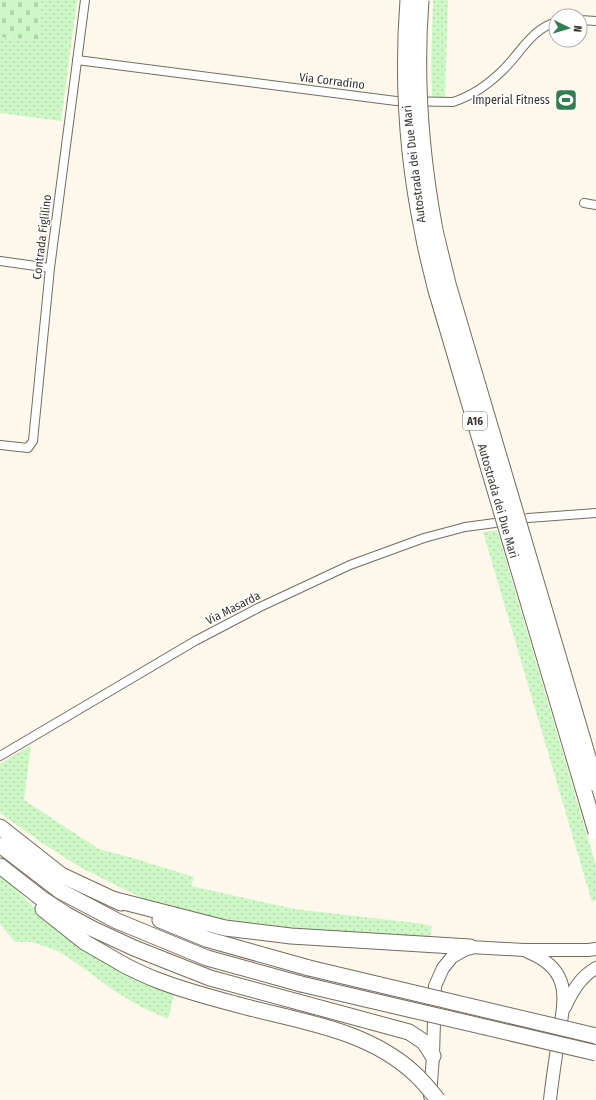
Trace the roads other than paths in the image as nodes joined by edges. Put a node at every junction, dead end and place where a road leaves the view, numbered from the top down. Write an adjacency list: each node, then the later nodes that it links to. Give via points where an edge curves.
1 (85, 0): 5 (street, Contrada Figlilino)
2 (408, 0): 17 (highway, Autostrada dei Due Mari / A16, bridge, via 408,125 423,234 435,287)
3 (421, 0): 15 (highway, Autostrada dei Due Mari / A16, bridge, via 421,124 436,231 450,291)
4 (548, 25): 5 (street, Via Corradino, via 534,35 485,86 453,102 396,101)
5 (77, 60): 9 (street, Contrada Figlilino)
6 (584, 203): 7 (street)
7 (596, 206)
8 (0, 261): 9 (street)
9 (50, 268): 10 (street, Contrada Figlilino, via 32,441 28,448)
10 (0, 444)
11 (596, 513): 12 (street)
12 (528, 518)
13 (495, 523): 14 (street, Via Masarda, via 465,527 424,538 350,565 260,607 195,641)
14 (0, 756)
15 (596, 784)
16 (0, 827): 20 (highway, via 61,875)
17 (596, 832)
18 (0, 845): 27 (highway, bridge, via 60,891 117,921 207,958 301,984)
19 (0, 866): 28 (highway, via 67,915 134,948 210,978 409,1032 424,1042); 30 (highway, bridge, via 61,924 107,956 156,980 187,991 356,1036 402,1063)
20 (112, 899): 21 (highway, via 232,929 291,936); 26 (highway, bridge, via 206,939 309,968)
21 (470, 947): 22 (street); 28 (street, via 452,957 443,968 435,986)
22 (524, 950): 23 (street); 25 (street, via 549,963 556,971 563,989)
23 (592, 950)
24 (596, 968): 25 (street, via 580,981)
25 (562, 1014): 31 (street)
26 (596, 1036)
27 (596, 1053)
28 (433, 1056): 29 (street)
29 (430, 1100)
30 (438, 1100)
31 (550, 1100)

